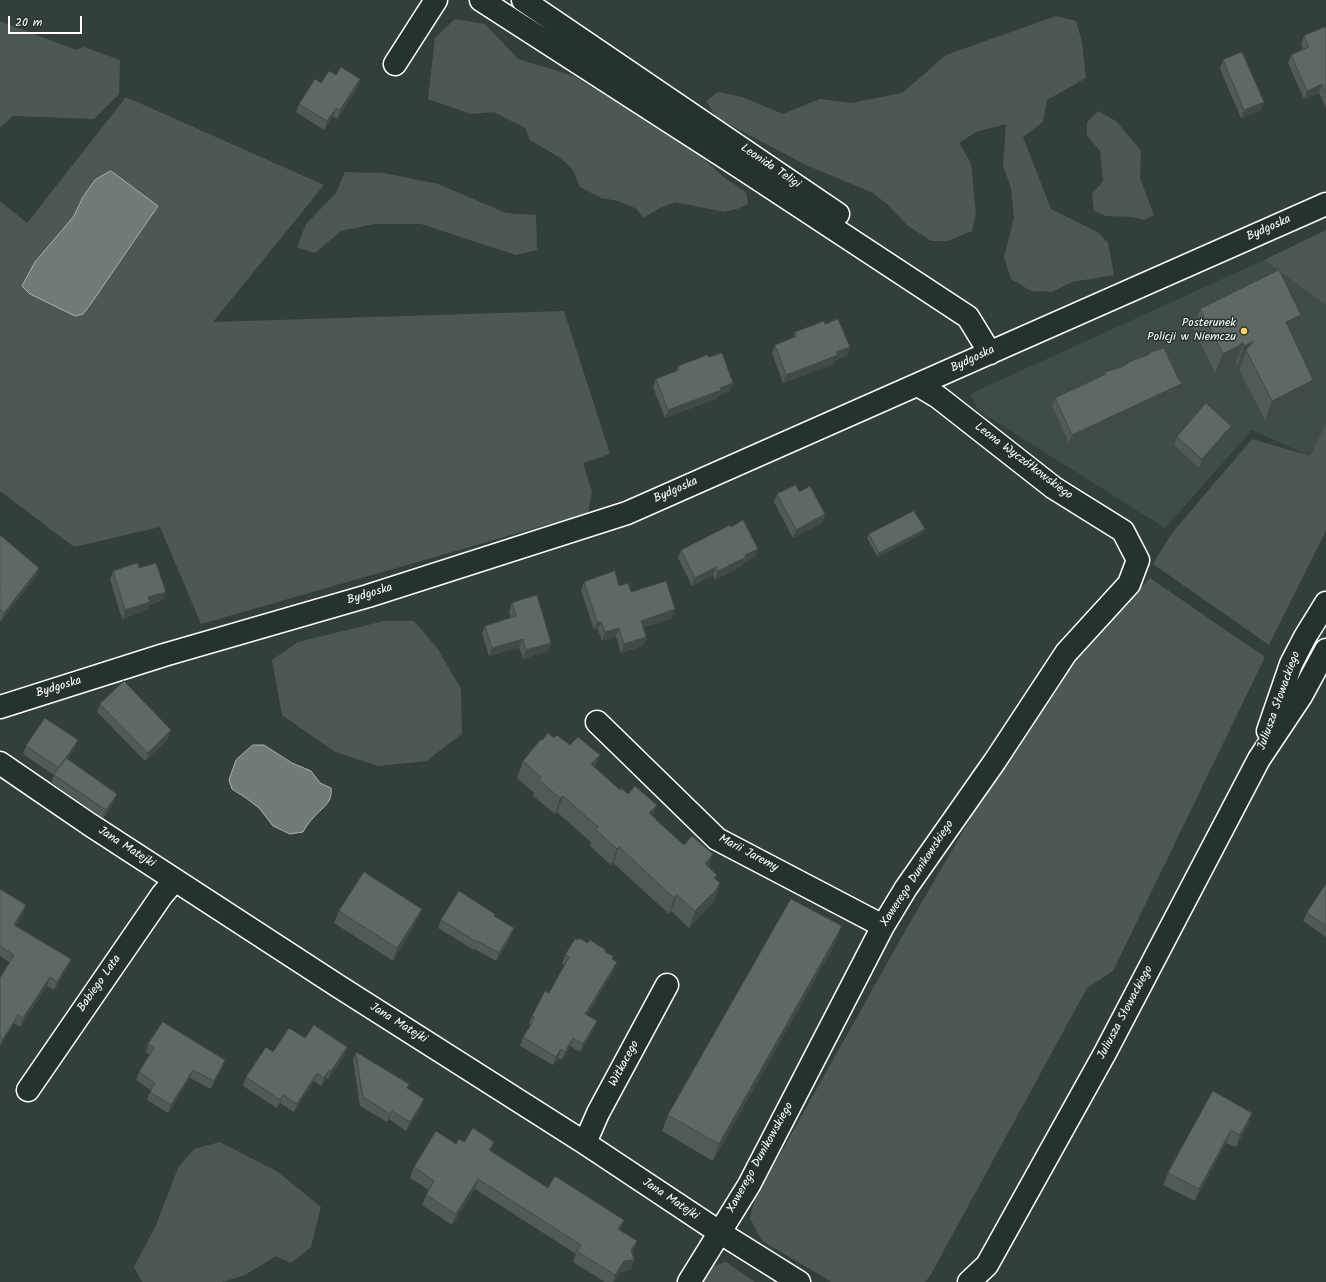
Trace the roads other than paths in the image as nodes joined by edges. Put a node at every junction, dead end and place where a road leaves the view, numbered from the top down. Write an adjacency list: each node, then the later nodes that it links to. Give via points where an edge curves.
1 (436, 0): 5 (street)
2 (481, 0): 4 (street)
3 (531, 2): 4 (street); 7 (street, Leonida Teligi, via 945,286 972,307)
4 (519, 25): 7 (street, via 968,317)
5 (394, 64)
6 (1326, 204): 7 (street, Bydgoska)
7 (999, 349): 8 (street, Bydgoska)
8 (918, 385): 9 (street, Leona Wyczółkowskiego, via 938,397 1054,488 1124,531); 12 (street, Bydgoska, via 627,513 368,596)
9 (1138, 560): 17 (street, Xawerego Dunikowskiego, via 1129,584 1066,653 995,761 906,888)
10 (1326, 603): 14 (street, Juliusza Słowackiego, via 1292,664)
11 (1326, 650): 14 (street, Juliusza Słowackiego, via 1302,696)
12 (0, 706)
13 (597, 722): 17 (street, Marii Jaremy, via 717,839)
14 (1259, 759): 22 (street, Juliusza Słowackiego)
15 (0, 763): 16 (street, Jana Matejki)
16 (175, 880): 19 (street, Babiego Lata, via 162,895); 20 (street, Jana Matejki)
17 (883, 926): 21 (street, Xawerego Dunikowskiego, via 749,1185)
18 (667, 985): 20 (street, Witkacego, via 598,1113)
19 (28, 1090)
20 (585, 1143): 21 (street, Jana Matejki)
21 (719, 1232): 23 (street, Xawerego Dunikowskiego); 24 (street, Jana Matejki)
22 (987, 1273): 25 (street, Juliusza Słowackiego)
23 (689, 1282)
24 (798, 1282)
25 (969, 1282)

